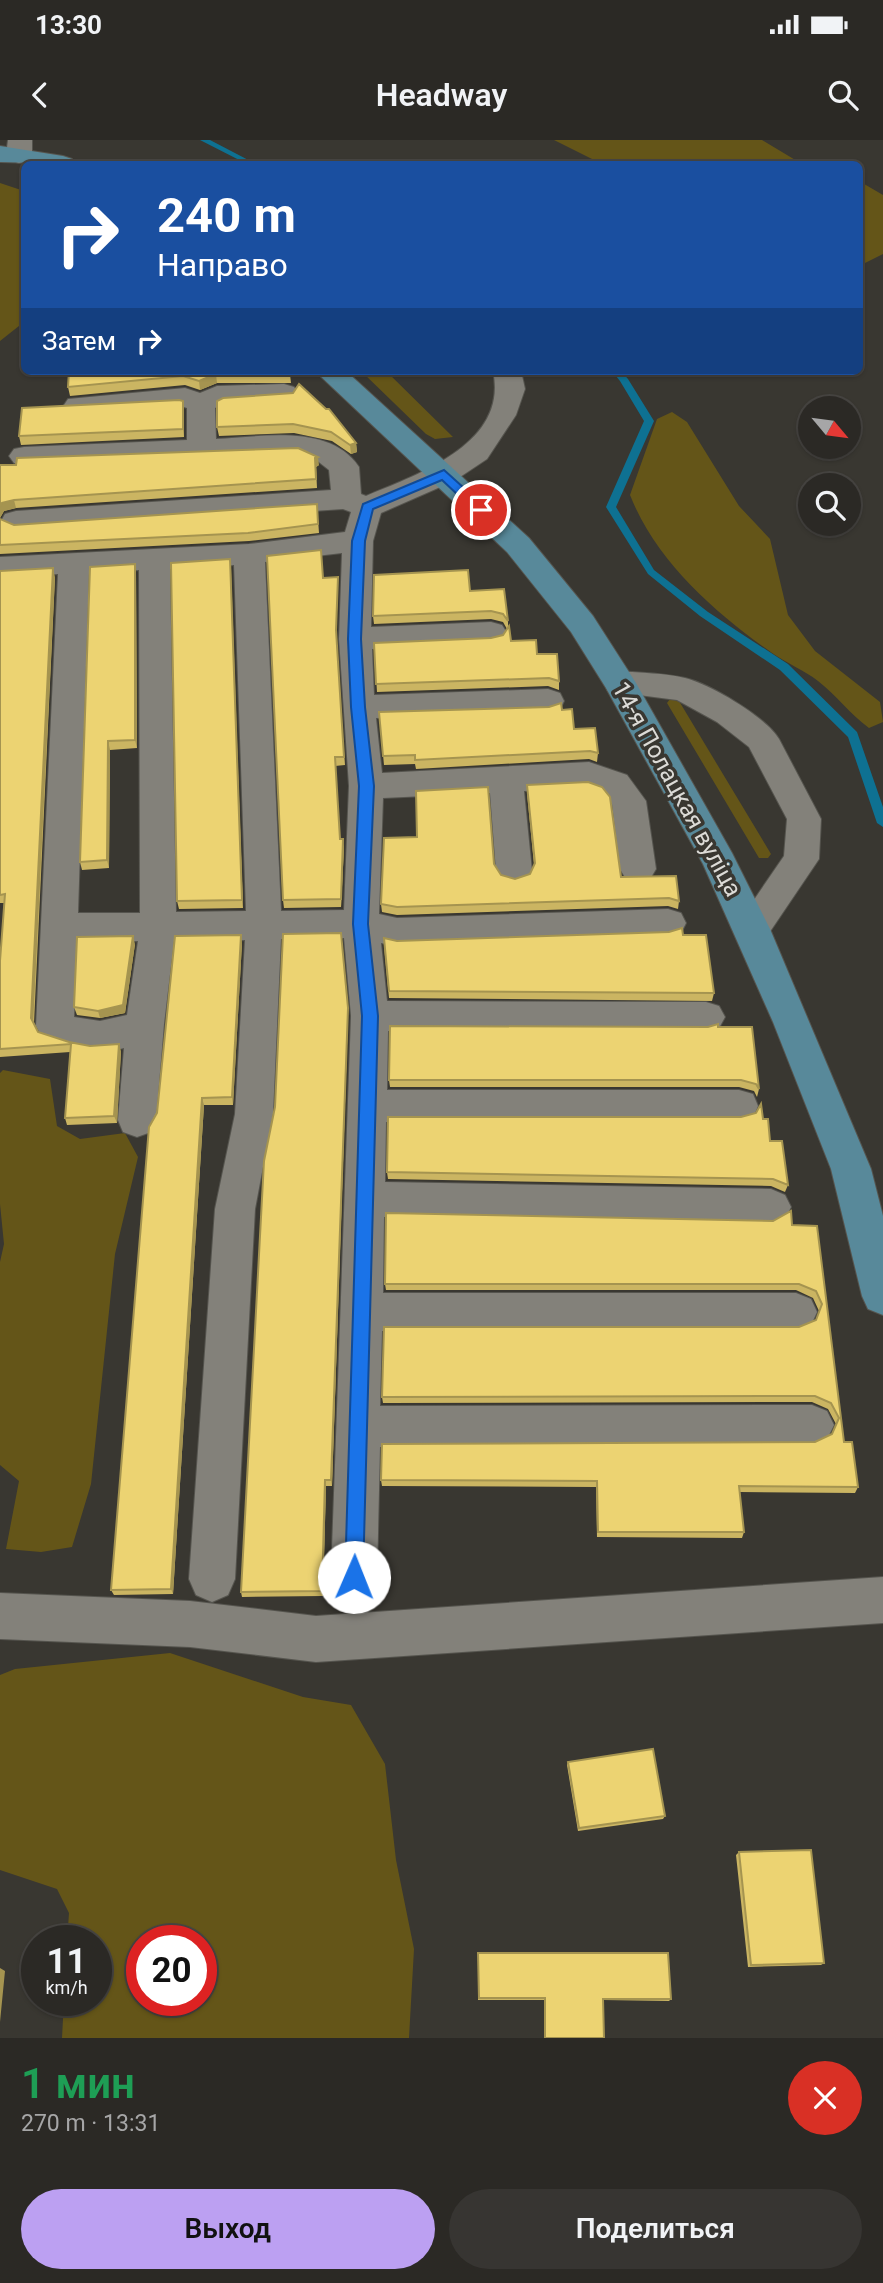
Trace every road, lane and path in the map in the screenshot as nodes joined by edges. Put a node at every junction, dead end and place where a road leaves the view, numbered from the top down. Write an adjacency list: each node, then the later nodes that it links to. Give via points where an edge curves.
1 (13, 149): 2 (main road)
2 (53, 161)
3 (333, 375): 10 (main road, 14-я Полацкая вуліца)
4 (508, 375): 10 (lane, via 511,389 502,415 477,453)
5 (285, 393): 6 (lane, via 217,395)
6 (201, 404): 7 (lane, via 185,397); 8 (lane)
7 (78, 405)
8 (202, 449): 9 (lane); 11 (lane, via 299,445 325,452 344,467)
9 (24, 456)
10 (444, 474): 11 (lane); 19 (main road, 14-я Полацкая вуліца, via 518,545 582,624)
11 (357, 516): 12 (lane); 13 (lane); 18 (lane)
12 (16, 521)
13 (249, 554): 14 (lane); 26 (lane)
14 (154, 558): 15 (lane); 29 (lane)
15 (74, 562): 16 (lane); 30 (lane)
16 (0, 567)
17 (491, 633): 18 (lane)
18 (355, 639): 21 (lane)
19 (620, 683): 31 (main road, 14-я Полацкая вуліца); 31 (lane, via 683,689 729,714 762,740 804,819 801,859)
20 (548, 701): 21 (lane)
21 (358, 707): 23 (lane)
22 (506, 779): 23 (lane); 24 (lane, via 589,775 615,784 629,801); 25 (lane)
23 (366, 786): 28 (lane)
24 (638, 869)
25 (514, 872)
26 (264, 923): 28 (lane); 29 (lane); 46 (lane, via 254,1114 235,1209)
27 (668, 923): 28 (lane, via 397,932)
28 (361, 924): 32 (lane)
29 (159, 927): 30 (lane); 34 (lane)
30 (59, 928): 34 (lane, via 55,1026 79,1036 120,1036)
31 (752, 929): 40 (main road, 14-я Полацкая вуліца, via 851,1169)
32 (370, 1016): 33 (lane); 35 (lane)
33 (706, 1017)
34 (145, 1024): 37 (lane)
35 (366, 1106): 36 (lane); 38 (lane)
36 (739, 1106)
37 (137, 1120)
38 (364, 1199): 39 (lane); 41 (lane)
39 (771, 1207)
40 (883, 1296)
41 (361, 1312): 42 (lane); 44 (lane)
42 (796, 1312)
43 (812, 1425): 44 (lane)
44 (358, 1427): 45 (lane)
45 (354, 1577)
46 (212, 1578)
47 (883, 1600): 48 (lane, via 316,1640 190,1624)
48 (0, 1616)

